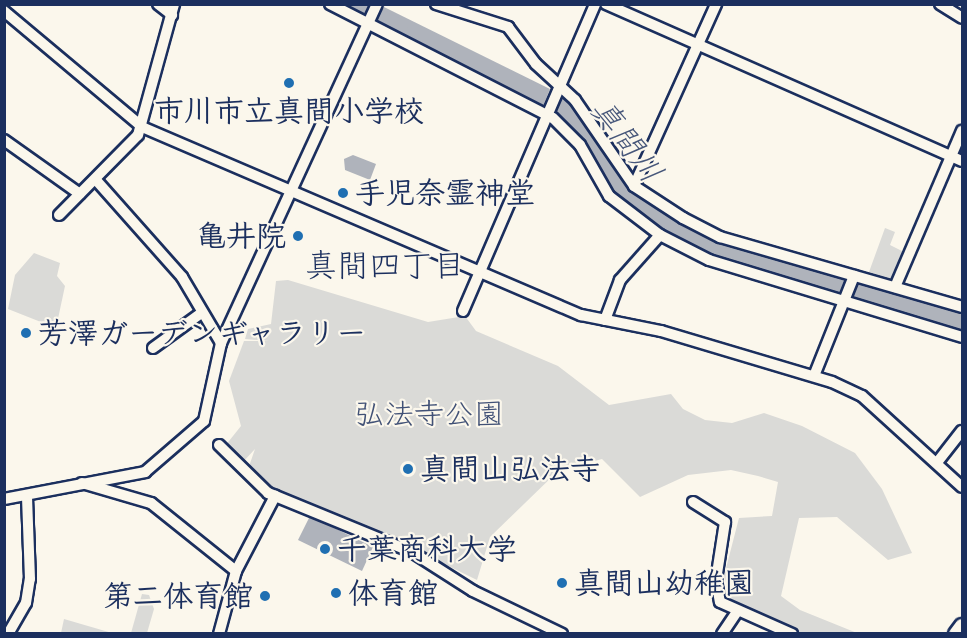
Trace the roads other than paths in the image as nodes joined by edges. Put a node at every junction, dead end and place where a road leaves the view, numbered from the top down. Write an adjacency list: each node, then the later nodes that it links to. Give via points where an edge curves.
1 (159, 4): 9 (street)
2 (330, 4): 12 (street)
3 (377, 4): 12 (street)
4 (436, 4): 14 (street, via 508,27)
5 (595, 4): 14 (street)
6 (606, 4): 13 (street)
7 (716, 4): 13 (street)
8 (940, 4): 11 (street)
9 (173, 10): 16 (street)
10 (4, 11): 16 (street)
11 (963, 18)
12 (369, 23): 15 (street); 23 (street)
13 (698, 45): 19 (street); 22 (street)
14 (560, 84): 15 (street); 22 (street, via 602,135)
15 (547, 114): 26 (street, via 571,133 609,196); 27 (street)
16 (142, 127): 21 (street); 23 (street)
17 (963, 131): 19 (street)
18 (6, 143): 24 (street)
19 (951, 156): 20 (street); 29 (street)
20 (963, 161)
21 (96, 180): 24 (street); 33 (street, via 182,278)
22 (634, 186): 28 (street, via 720,237)
23 (292, 192): 27 (street); 36 (street)
24 (81, 194): 25 (street)
25 (59, 215)
26 (660, 235): 30 (street, via 709,260); 34 (street, via 620,280)
27 (478, 270): 32 (street); 34 (street)
28 (854, 276): 29 (street); 30 (street)
29 (895, 287): 31 (street)
30 (846, 300): 35 (street); 38 (street, via 825,338)
31 (963, 307)
32 (463, 311)
33 (200, 314): 36 (street); 37 (street)
34 (605, 320): 38 (street, via 661,331)
35 (963, 337)
36 (221, 343): 42 (street, via 204,421 145,472)
37 (153, 348)
38 (814, 376): 41 (street, via 862,396)
39 (963, 432): 41 (street)
40 (219, 445): 44 (street)
41 (939, 460): 43 (street)
42 (82, 483): 46 (street); 48 (street, via 151,503)
43 (963, 487)
44 (275, 496): 48 (street); 52 (street, via 412,552 473,591)
45 (4, 499): 46 (street)
46 (27, 499): 50 (street, via 30,579 26,603)
47 (693, 502): 49 (street, via 725,522 716,580 720,602)
48 (236, 571): 51 (street)
49 (736, 613): 53 (street); 54 (street)
50 (8, 629)
51 (219, 633)
52 (562, 633)
53 (722, 633)
54 (792, 633)

